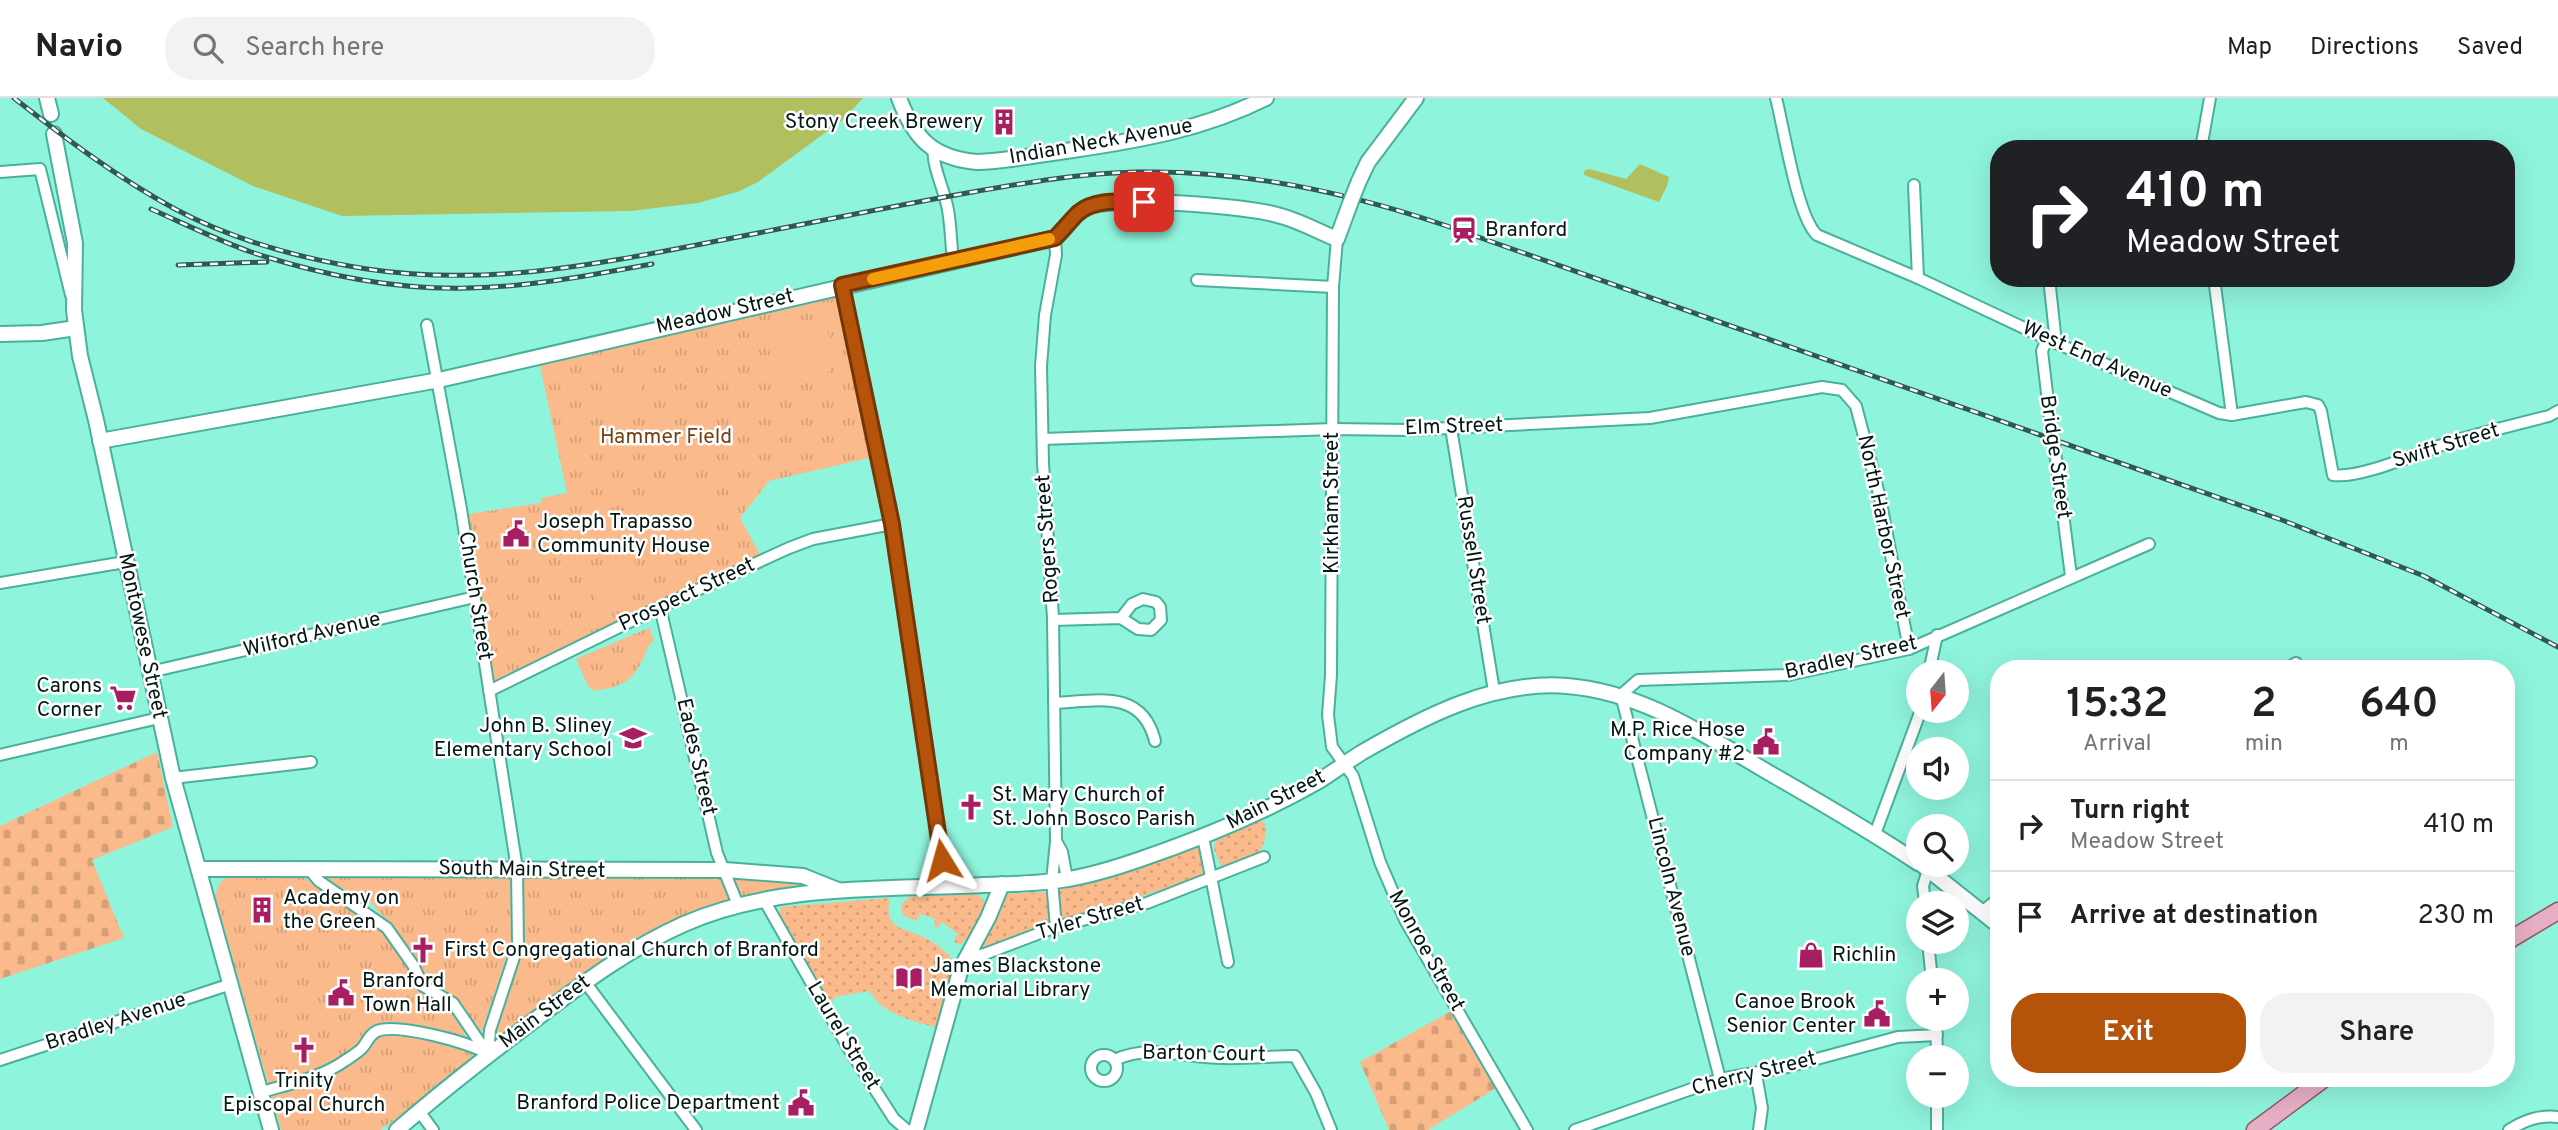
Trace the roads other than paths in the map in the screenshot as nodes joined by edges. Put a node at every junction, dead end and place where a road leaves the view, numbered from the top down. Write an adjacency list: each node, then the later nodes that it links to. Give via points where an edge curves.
1 (47, 98): 7 (street)
2 (900, 98): 10 (street, Indian Neck Avenue, via 912,129)
3 (1266, 98): 10 (street, Indian Neck Avenue, via 1203,125 1135,141 990,162 965,161)
4 (1416, 98): 14 (street, bridge, via 1368,162)
5 (1776, 98): 16 (street, West End Avenue, via 1811,229)
6 (2210, 98): 9 (street)
7 (51, 114)
8 (54, 134): 22 (street, Montowese Street, via 75,243)
9 (2203, 140)
10 (934, 149): 15 (street, via 933,163 948,209)
11 (0, 172): 22 (street, via 40,169)
12 (1914, 185): 16 (street)
13 (1055, 238): 14 (street, via 1088,206 1109,202 1255,210); 15 (street, Meadow Street); 33 (street, Rogers Street, via 1041,366)
14 (1337, 239): 19 (street, Kirkham Street)
15 (953, 261): 18 (street, Meadow Street)
16 (1918, 278): 26 (street, West End Avenue)
17 (1197, 280): 19 (street)
18 (842, 285): 27 (street, Meadow Street); 36 (street)
19 (1333, 287): 32 (street, Kirkham Street)
20 (2049, 287): 26 (street, Bridge Street)
21 (2215, 287): 30 (street)
22 (74, 308): 24 (street, Montowese Street)
23 (427, 325): 27 (street, Church Street)
24 (76, 328): 25 (street); 34 (street, Montowese Street)
25 (0, 334)
26 (2051, 341): 30 (street, West End Avenue); 39 (street, Bridge Street, bridge, via 2042,352)
27 (439, 380): 34 (street, Meadow Street); 41 (street, Church Street)
28 (1856, 406): 31 (street, Elm Street, via 1842,390 1822,387 1650,418); 46 (street, North Harbor Street, via 1880,498)
29 (2558, 411): 35 (street, Swift Street, via 2392,463)
30 (2232, 415): 35 (street, West End Avenue, via 2306,402 2318,405)
31 (1451, 428): 32 (street, Elm Street); 50 (street, Russell Street)
32 (1333, 429): 33 (street, Elm Street); 58 (street, Kirkham Street, via 1328,715 1332,747)
33 (1043, 439): 44 (street, Rogers Street)
34 (100, 441): 38 (street, Montowese Street)
35 (2333, 475)
36 (892, 524): 42 (street, Prospect Street, via 813,539); 74 (street)
37 (2149, 544): 39 (street, Bradley Street)
38 (125, 562): 40 (street); 48 (street, Montowese Street)
39 (2071, 576): 45 (street, Bradley Street)
40 (0, 583)
41 (475, 597): 48 (street, Wilford Avenue); 49 (street, Church Street)
42 (660, 607): 49 (street, Prospect Street); 68 (street, Eades Street, via 717,853)
43 (1121, 618): 44 (street)
44 (1053, 620): 52 (street, Rogers Street)
45 (1937, 635): 46 (street, Bradley Street); 47 (street, North Harbor Street)
46 (1909, 649): 51 (street, Bradley Street, via 1788,675 1638,680)
47 (1932, 660)
48 (150, 672): 53 (street, Montowese Street)
49 (489, 691): 67 (street, Church Street)
50 (1494, 691): 51 (street, Main Street, via 1562,686); 58 (street, Main Street, via 1438,713)
51 (1621, 695): 60 (street, Main Street, via 1699,732); 95 (street, Lincoln Avenue)
52 (1054, 703): 55 (street, via 1126,703 1145,715); 62 (street, Rogers Street)
53 (159, 718): 56 (street); 59 (street, Montowese Street)
54 (1916, 723): 60 (street)
55 (1155, 741)
56 (0, 755)
57 (311, 762): 59 (street)
58 (1343, 764): 61 (street, Main Street); 108 (street, Monroe Street, via 1353,776 1380,862 1405,920)
59 (173, 778): 65 (street, Montowese Street)
60 (1875, 834): 63 (street, Main Street)
61 (1203, 837): 70 (street); 71 (street, Main Street)
62 (1056, 841): 71 (street, Rogers Street); 72 (street, Rogers Street)
63 (1906, 855)
64 (1264, 857): 70 (street, Tyler Street)
65 (199, 869): 66 (street, South Main Street); 87 (street, Montowese Street)
66 (309, 869): 67 (street, South Main Street); 91 (street, via 319,881 387,928 423,986 453,1003)
67 (517, 869): 68 (street, South Main Street); 91 (street, Church Street, via 519,945 490,1030)
68 (725, 870): 75 (street, South Main Street, via 803,876); 77 (street, Eades Street)
69 (1936, 877): 80 (street, Main Street)
70 (1213, 879): 82 (street, Tyler Street, via 1147,903); 85 (street)
71 (1067, 880): 72 (street, Main Street)
72 (1052, 881): 73 (street, Main Street); 82 (street, Rogers Street)
73 (1002, 884): 74 (street, Main Street); 84 (street)
74 (945, 887): 75 (street, Main Street)
75 (842, 892): 76 (street, Main Street)
76 (764, 900): 77 (street, Main Street); 105 (street, Laurel Street, via 850,1051 894,1119)
77 (738, 905): 86 (street, Main Street, via 653,938)
78 (1990, 906): 80 (street)
79 (2558, 911): 83 (main road)
80 (1982, 912): 81 (street, Main Street)
81 (1990, 918)
82 (1056, 927): 84 (street, Tyler Street, via 982,955)
83 (2515, 937)
84 (967, 954): 106 (street)
85 (1228, 962)
86 (585, 982): 91 (street, Main Street); 104 (street)
87 (231, 984): 92 (street, Bradley Avenue); 97 (street, Montowese Street)
88 (1937, 1031): 89 (street)
89 (1937, 1035): 90 (street); 94 (street, Cherry Street, via 1898,1037)
90 (1937, 1045)
91 (488, 1055): 97 (street, via 463,1043 382,1030 371,1034 361,1049 335,1067); 99 (street, Main Street)
92 (0, 1060)
93 (1114, 1060): 107 (street, Barton Court, via 1149,1051 1222,1058 1295,1056)
94 (1756, 1074): 95 (street, Cherry Street); 110 (street, via 1762,1108)
95 (1720, 1079): 109 (street, Cherry Street)
96 (2313, 1087): 112 (main road)
97 (261, 1091): 101 (street, Montowese Street)
98 (1937, 1108): 111 (street)
99 (419, 1111): 102 (street, Main Street); 103 (street)
100 (2558, 1117): 113 (street, via 2539,1116)
101 (271, 1130)
102 (397, 1130)
103 (433, 1130)
104 (696, 1130)
105 (907, 1130)
106 (916, 1130)
107 (1331, 1130)
108 (1527, 1130)
109 (1575, 1130)
110 (1759, 1130)
111 (1937, 1130)
112 (2255, 1130)
113 (2508, 1130)

